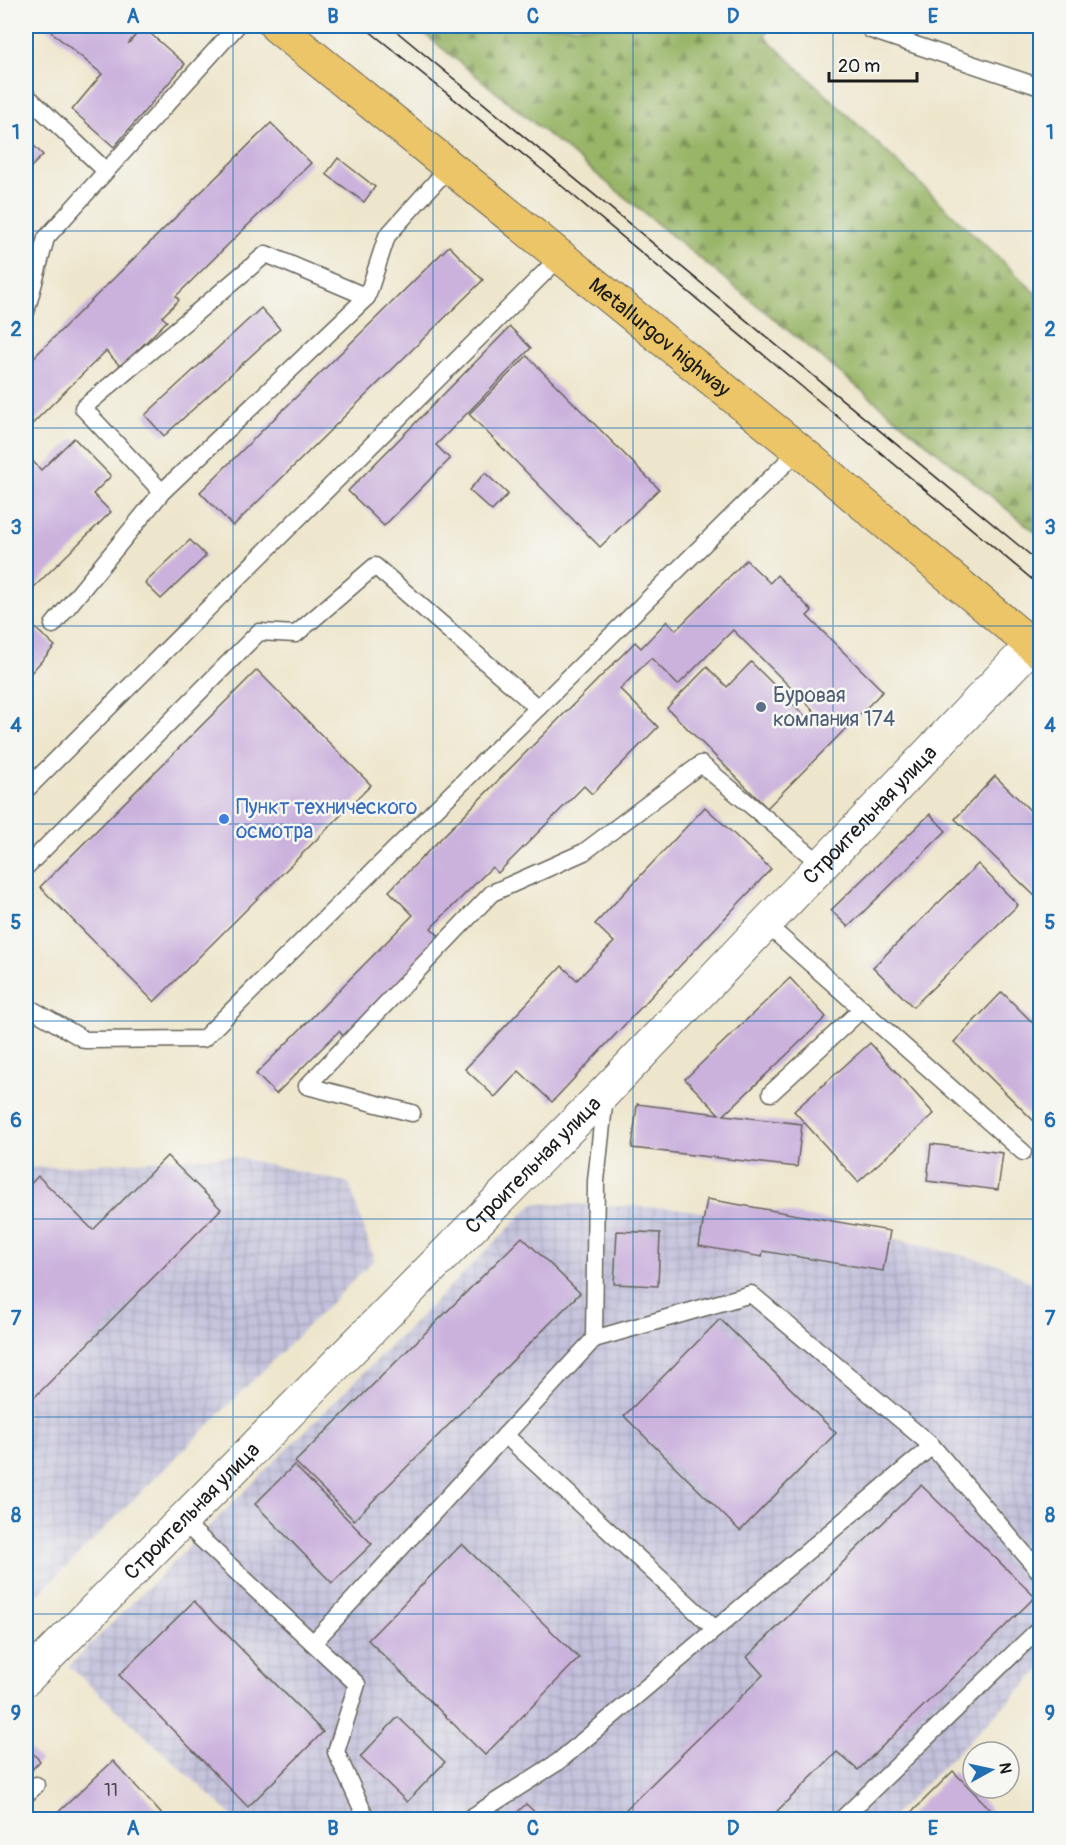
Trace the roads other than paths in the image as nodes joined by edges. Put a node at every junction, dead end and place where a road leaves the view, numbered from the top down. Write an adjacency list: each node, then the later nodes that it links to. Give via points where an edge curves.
1 (237, 26): 7 (lane)
2 (276, 26): 6 (main road, Metallurgov highway)
3 (867, 26): 4 (lane)
4 (1041, 87)
5 (26, 95): 7 (lane)
6 (449, 167): 8 (main road, Metallurgov highway); 9 (lane, via 387,236)
7 (106, 171): 10 (lane, via 46,238)
8 (560, 256): 11 (main road, Metallurgov highway); 16 (lane)
9 (367, 297): 12 (lane); 12 (lane, via 266,254 83,408)
10 (26, 312)
11 (799, 450): 14 (main road, Metallurgov highway); 15 (lane)
12 (162, 492): 13 (lane)
13 (53, 625)
14 (1036, 649): 17 (street, Строительная улица)
15 (538, 708): 18 (lane, via 375,566 296,634 259,632); 20 (lane, via 203,1040 85,1040)
16 (26, 790)
17 (822, 865): 19 (street, Строительная улица); 24 (lane, via 701,764 584,852 492,893 307,1086)
18 (26, 867)
19 (766, 924): 21 (lane); 22 (street, Строительная улица)
20 (26, 1006)
21 (862, 1009): 23 (lane); 25 (lane)
22 (605, 1092): 26 (lane, via 596,1181); 29 (street, Строительная улица)
23 (771, 1093)
24 (411, 1113)
25 (1023, 1152)
26 (594, 1339): 27 (lane); 28 (lane, via 751,1294)
27 (505, 1435): 32 (lane); 33 (lane)
28 (932, 1446): 30 (lane); 32 (lane)
29 (182, 1521): 33 (lane); 34 (street, Строительная улица)
30 (1041, 1572)
31 (1041, 1628): 37 (lane)
32 (715, 1629): 36 (lane, via 558,1762)
33 (313, 1643): 35 (lane, via 357,1684 336,1752)
34 (26, 1679)
35 (367, 1820)
36 (467, 1820)
37 (841, 1820)

